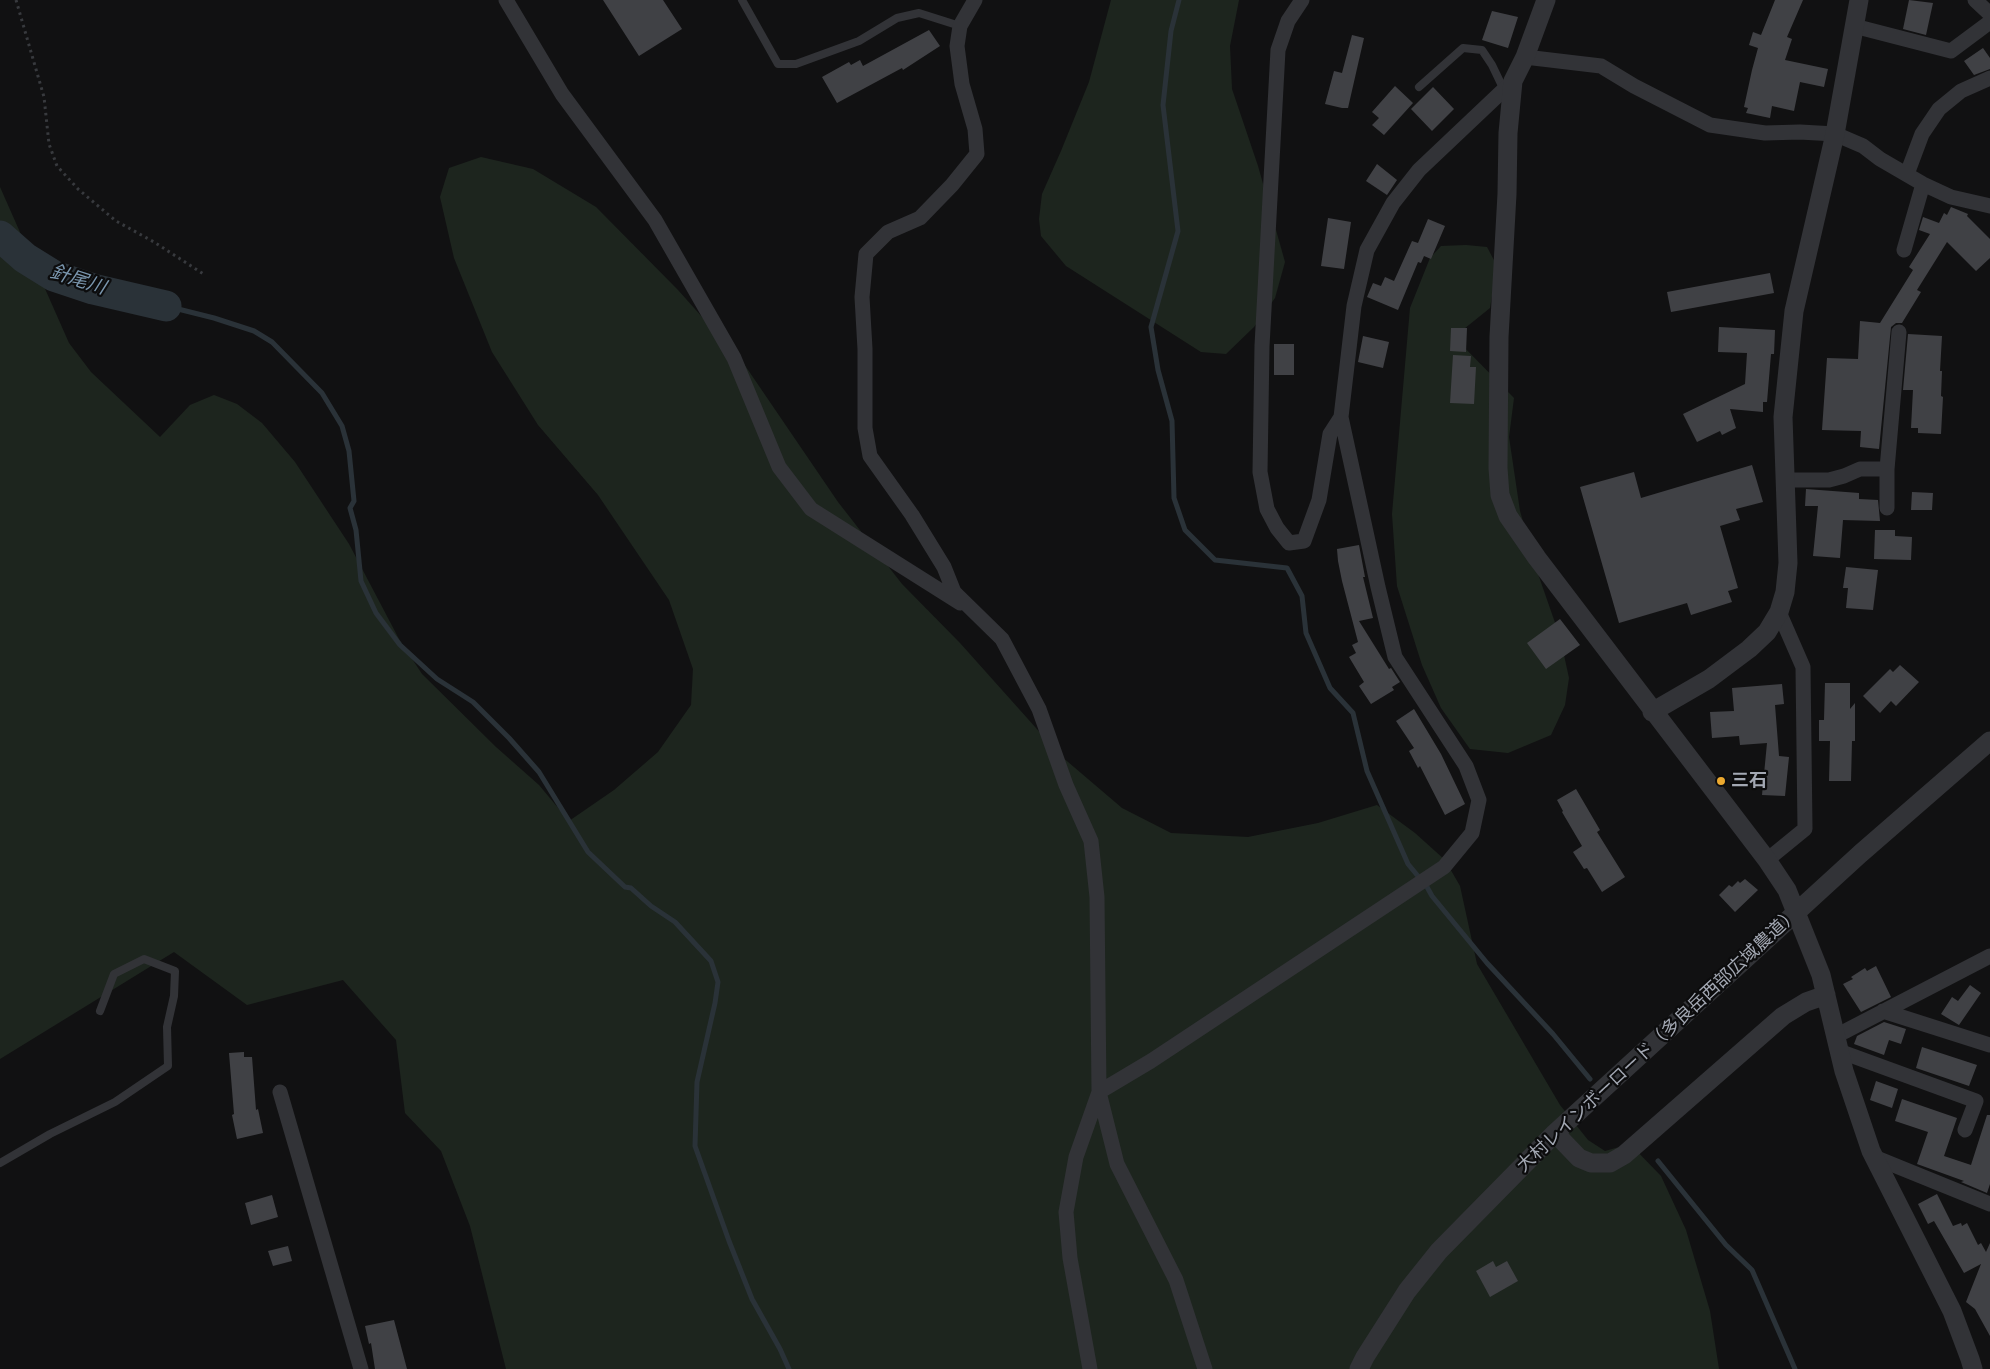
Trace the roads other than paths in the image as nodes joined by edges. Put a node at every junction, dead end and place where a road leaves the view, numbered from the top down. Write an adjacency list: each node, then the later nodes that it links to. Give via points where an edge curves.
1 (506, 0): 26 (street, via 562,94 655,220 734,358 779,467 811,509)
2 (742, 0): 10 (lane, via 778,64 796,64 859,41 897,18 919,13)
3 (975, 0): 10 (street)
4 (1302, 0): 22 (street, via 1288,21 1278,50 1261,374 1260,472 1266,509 1289,543 1304,541 1319,500 1330,434)
5 (1546, 0): 12 (street)
6 (1859, 0): 11 (street)
7 (1975, 0): 8 (street)
8 (1990, 14)
9 (1990, 22): 11 (street, via 1951,51)
10 (960, 26): 26 (street, via 957,46 962,84 975,129 977,154 920,218 888,232 866,254 862,297 865,428 870,456 912,515 944,567 954,592)
11 (1854, 26): 16 (street)
12 (1526, 57): 14 (street); 16 (street, via 1601,66 1710,125 1765,133)
13 (1990, 78): 17 (street, via 1961,91 1939,109 1922,134)
14 (1509, 85): 15 (lane, via 1482,50 1463,48); 22 (street, via 1419,170 1393,203 1367,250 1354,306); 28 (street, via 1499,337 1500,495 1508,516 1527,544)
15 (1419, 88)
16 (1834, 134): 17 (street, via 1863,146); 24 (street, via 1794,311 1783,417)
17 (1907, 174): 18 (street)
18 (1923, 184): 19 (street, via 1951,197); 20 (street)
19 (1990, 206)
20 (1904, 250)
21 (1899, 332): 23 (street)
22 (1341, 417): 38 (street, via 1395,657 1466,766 1480,800 1472,833 1444,867 1151,1062)
23 (1887, 469): 24 (street, via 1860,469 1829,480); 25 (street)
24 (1786, 480): 27 (street, via 1788,563)
25 (1887, 508)
26 (974, 612): 38 (street, via 1002,639 1039,709 1066,785 1091,841 1097,897)
27 (1779, 612): 28 (street, via 1767,632 1749,649 1709,679); 30 (street, via 1803,667 1804,828)
28 (1652, 712): 30 (street)
29 (1990, 741): 40 (street, 大村レインボーロード（多良岳西部広域農道）, via 1860,854)
30 (1767, 860): 32 (street, via 1787,890)
31 (1990, 956): 34 (street)
32 (1826, 995): 35 (street); 40 (street, via 1783,1016 1624,1155 1610,1163 1591,1163 1579,1158)
33 (100, 1011): 42 (lane, via 114,974 144,959 175,971 174,996 167,1027 168,1066 115,1102 50,1134)
34 (1883, 1012): 35 (street); 36 (street)
35 (1838, 1043): 39 (street, via 1976,1101); 41 (street, via 1844,1071)
36 (1990, 1045)
37 (280, 1092): 44 (street)
38 (1099, 1092): 45 (street, via 1076,1157 1066,1212 1070,1258); 46 (street, via 1117,1164 1176,1280)
39 (1965, 1130)
40 (1555, 1132): 47 (street, 大村レインボーロード（多良岳西部広域農道）, via 1439,1251 1407,1291)
41 (1874, 1158): 43 (street); 48 (street, via 1952,1311)
42 (0, 1164)
43 (1990, 1204)
44 (361, 1369)
45 (1090, 1369)
46 (1205, 1369)
47 (1359, 1369)
48 (1972, 1369)

